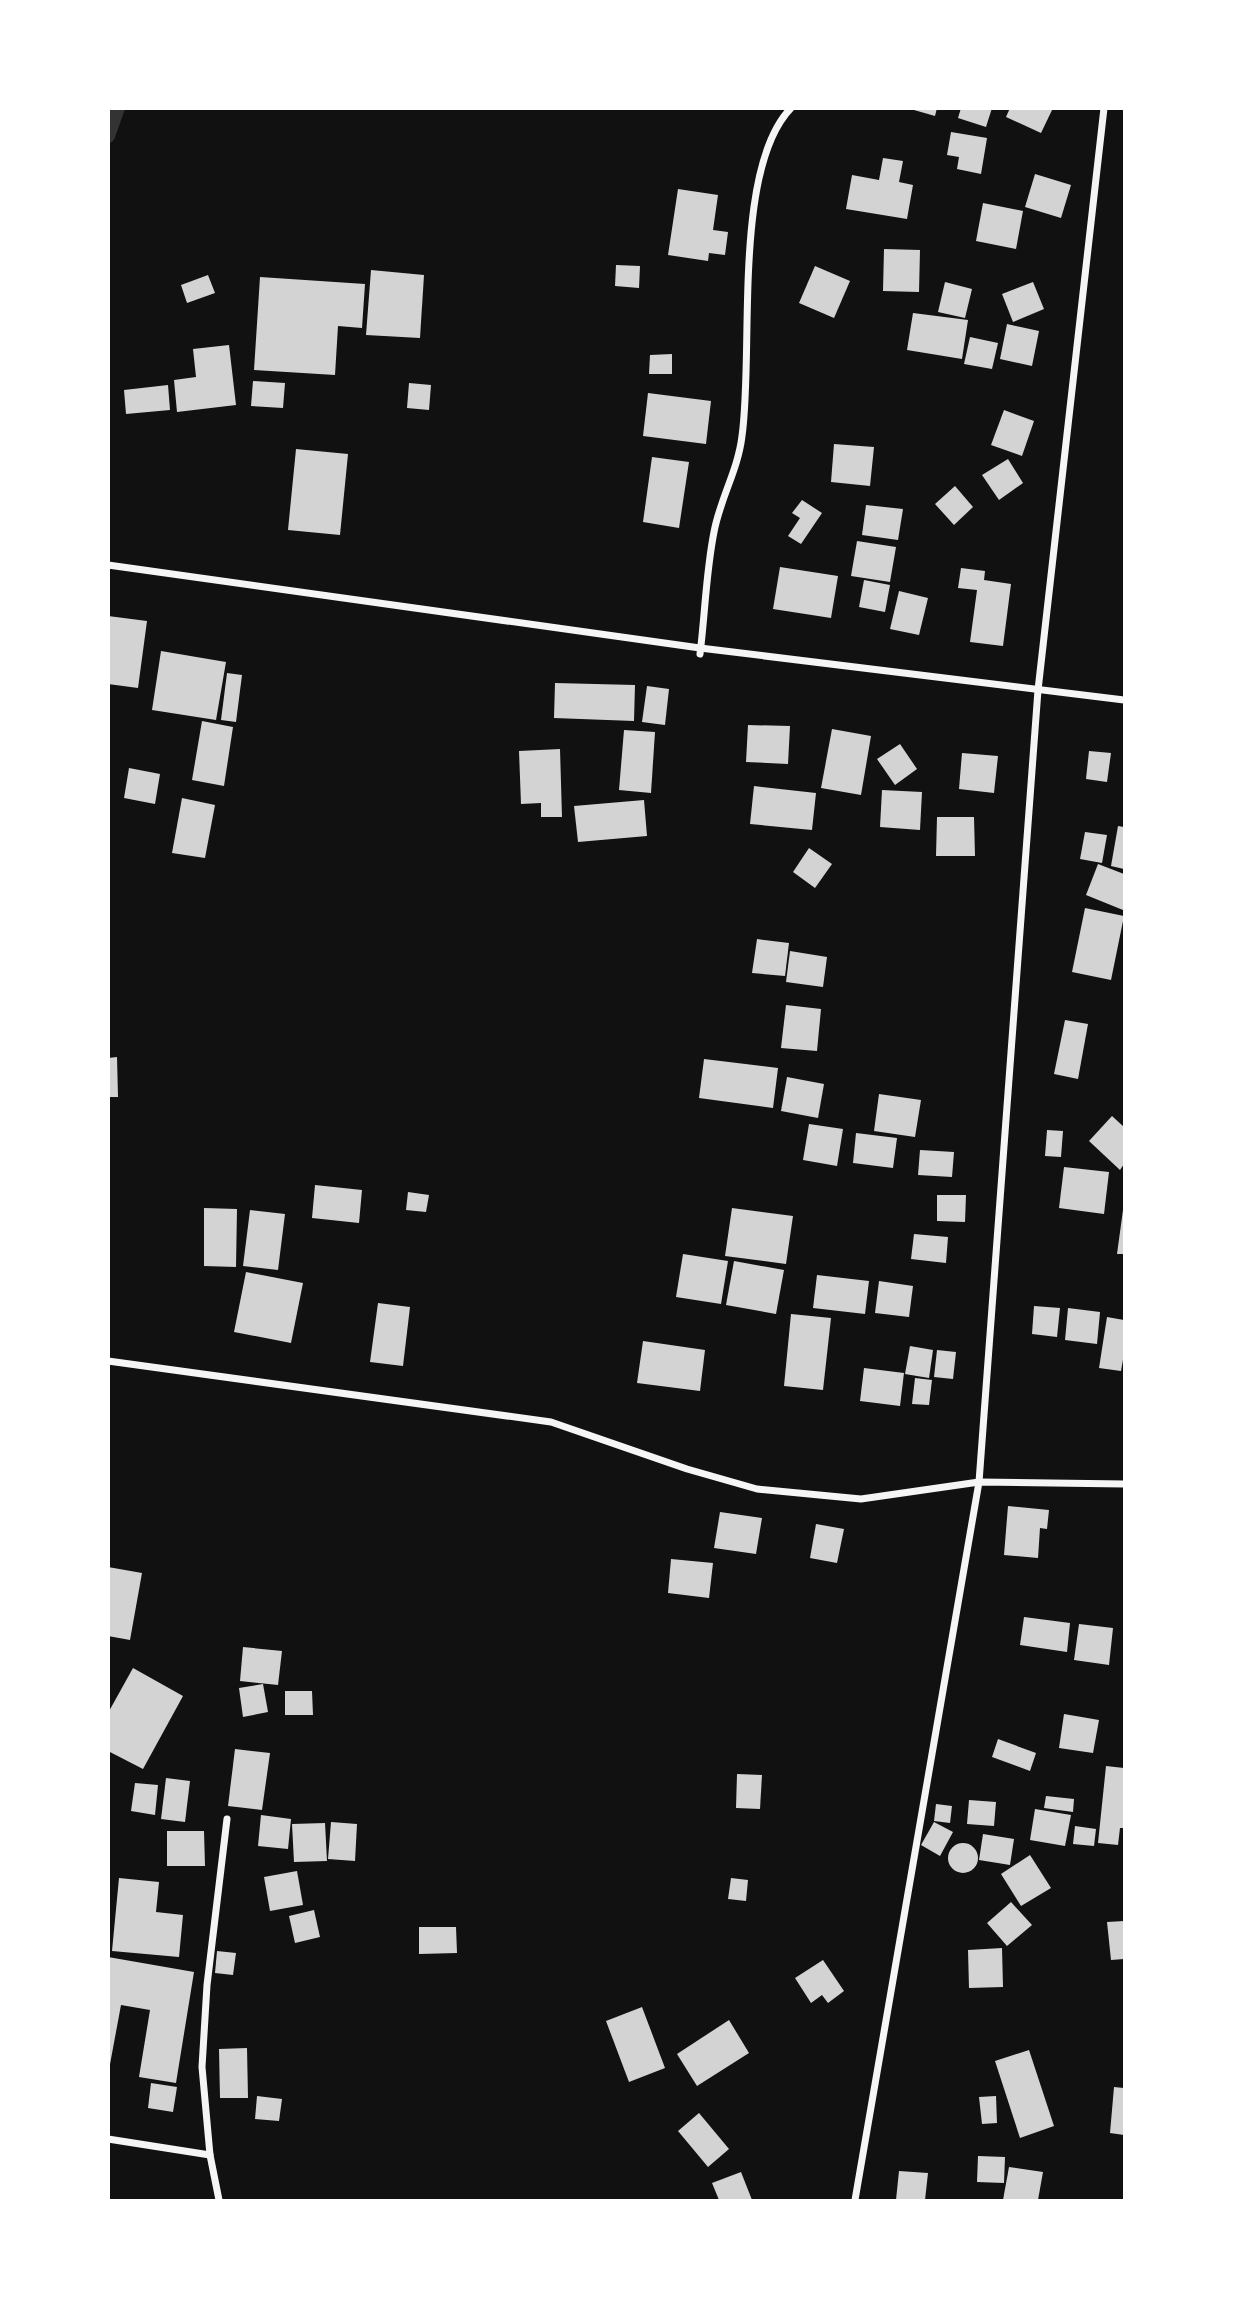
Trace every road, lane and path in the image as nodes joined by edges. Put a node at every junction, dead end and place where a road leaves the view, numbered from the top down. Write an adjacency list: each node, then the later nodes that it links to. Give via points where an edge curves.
1 (791, 108): 4 (street, via 765,153 755,207 747,304 747,405 739,458 714,530)
2 (1104, 108): 5 (street)
3 (108, 565): 4 (street)
4 (700, 651): 5 (street)
5 (1038, 690): 6 (street); 8 (street)
6 (1125, 700)
7 (108, 1361): 8 (street, via 551,1422 757,1489 861,1499)
8 (979, 1482): 9 (street); 14 (street)
9 (1125, 1484)
10 (227, 1819): 12 (street, via 202,2067)
11 (108, 2139): 12 (street)
12 (210, 2155): 13 (street)
13 (219, 2200)
14 (855, 2200)

